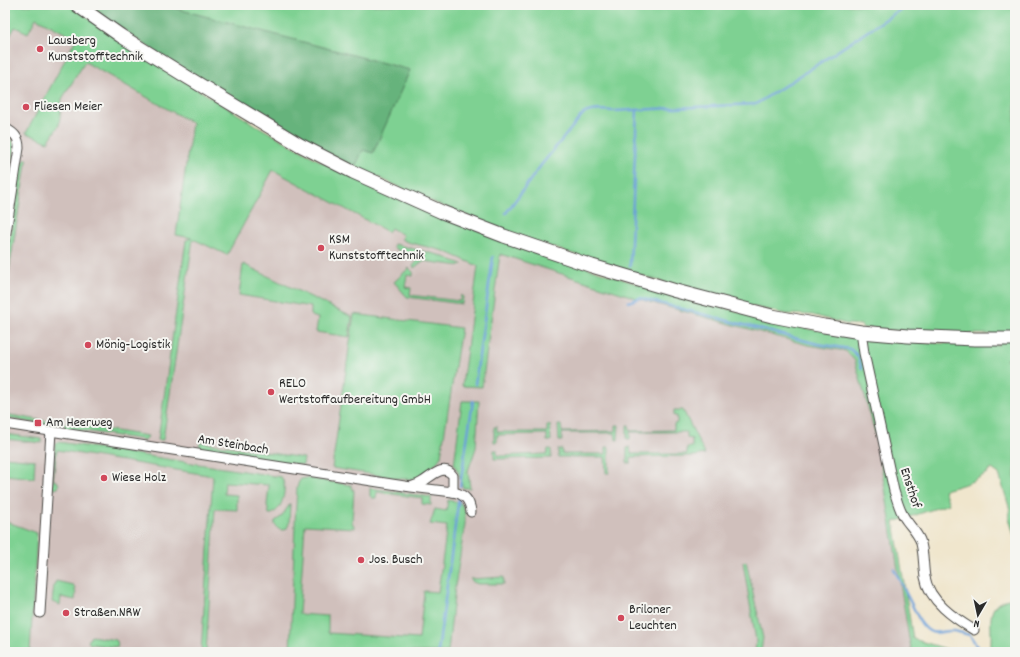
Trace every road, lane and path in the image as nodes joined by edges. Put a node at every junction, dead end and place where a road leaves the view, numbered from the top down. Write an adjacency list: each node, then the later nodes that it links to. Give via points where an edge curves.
1 (77, 5): 4 (main road, via 187,77 300,145 442,212 592,266 676,291 772,316)
2 (5, 128): 3 (street, via 16,136 19,148)
3 (5, 239)
4 (861, 332): 5 (main road, via 943,338); 12 (street, Ensthof, via 894,491 901,512 921,542 928,586 946,610)
5 (1015, 339)
6 (5, 424): 7 (street, Am Steinbach)
7 (51, 431): 8 (street, Am Steinbach); 11 (street)
8 (411, 487): 9 (street, Am Steinbach); 9 (street, via 445,470 453,476)
9 (453, 492): 10 (street, Am Steinbach, via 468,500)
10 (471, 512)
11 (40, 613)
12 (974, 630)

